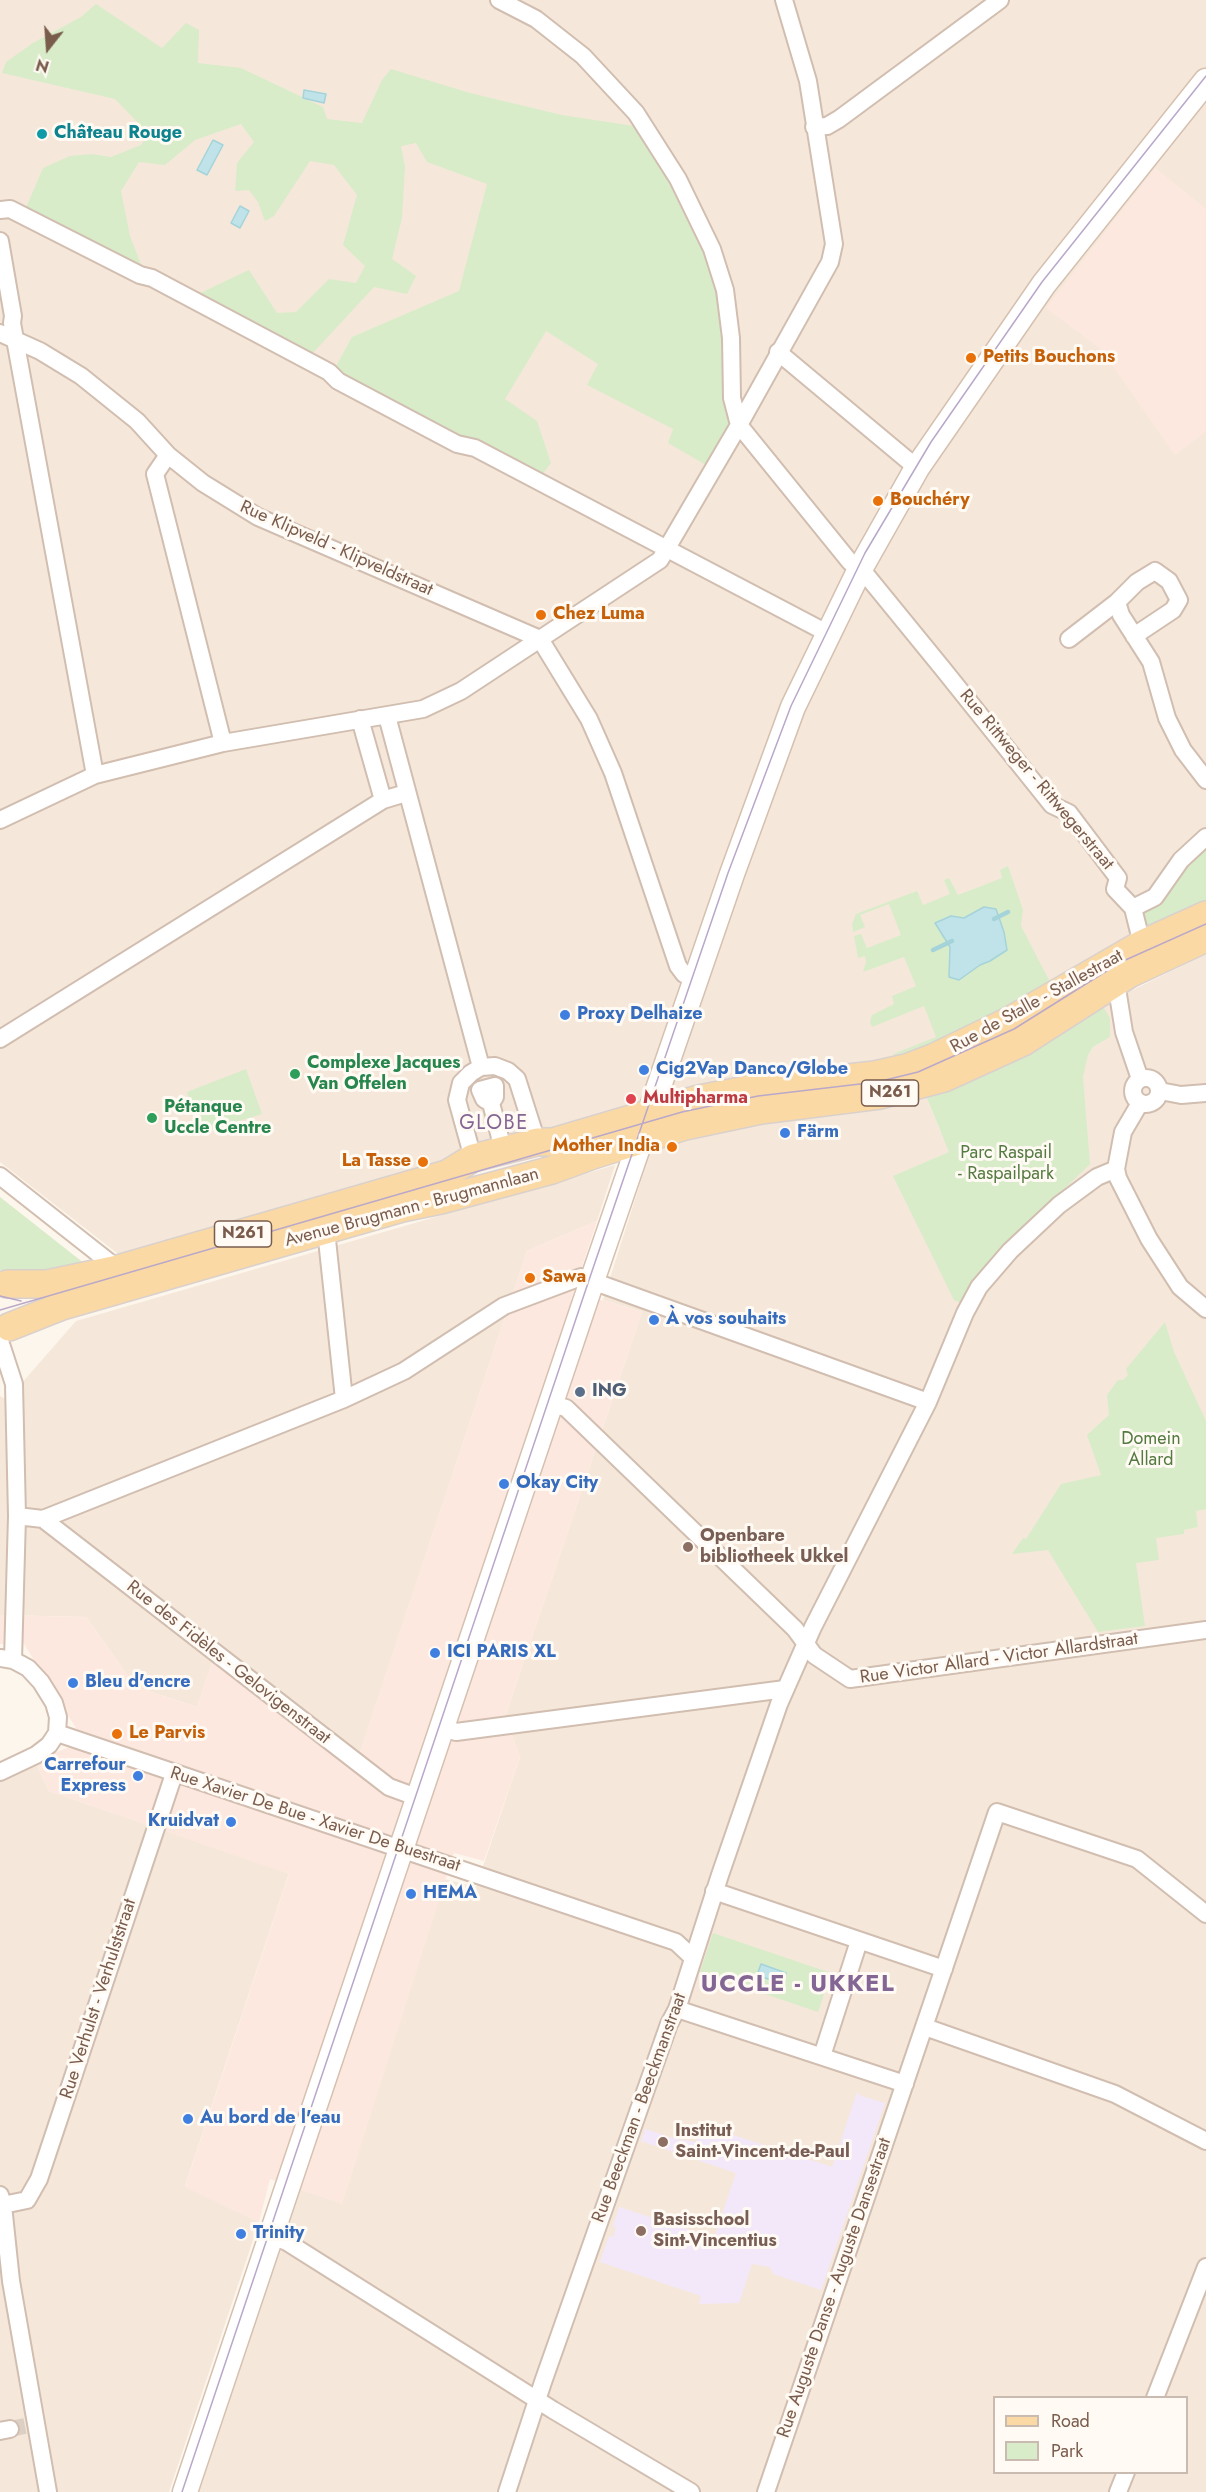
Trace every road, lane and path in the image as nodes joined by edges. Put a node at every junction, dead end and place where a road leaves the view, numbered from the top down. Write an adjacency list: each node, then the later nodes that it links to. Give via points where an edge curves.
1 (498, 0): 11 (street, via 536,19 583,56 636,113 678,179 712,249 725,290 732,398)
2 (784, 0): 5 (street, via 808,81)
3 (1000, 0): 5 (street, via 839,119 827,126)
4 (1206, 81): 13 (main road, via 1044,284)
5 (814, 127): 10 (street, via 834,244 830,262)
6 (0, 210): 14 (street, via 10,209 152,279 457,444 475,448)
7 (0, 241): 9 (street)
8 (0, 333): 9 (street, Rue Klipveld - Klipveldstraat)
9 (16, 340): 12 (street, Rue Klipveld - Klipveldstraat, via 81,376 136,421); 24 (street)
10 (778, 352): 11 (street); 13 (street)
11 (739, 425): 14 (street); 15 (street, Rue Rittweger - Rittwegerstraat, via 850,562)
12 (168, 455): 19 (street, Rue Klipveld - Klipveldstraat, via 203,483 258,517); 23 (street, via 155,474)
13 (918, 468): 15 (main road)
14 (668, 548): 17 (street); 19 (street, via 660,560)
15 (860, 569): 17 (main road); 30 (street, Rue Rittweger - Rittwegerstraat, via 1052,806 1069,813 1118,878 1115,889)
16 (1117, 602): 18 (street, via 1120,615); 18 (street, via 1155,571 1169,581 1179,600 1173,610); 20 (street)
17 (829, 634): 34 (main road, via 784,730)
18 (1134, 636): 25 (street, via 1151,662 1167,718 1183,750)
19 (540, 639): 21 (street, via 462,691 423,709); 34 (street, via 589,719 613,773 678,966)
20 (1069, 639)
21 (387, 716): 22 (street); 26 (street)
22 (360, 719): 23 (street); 27 (street)
23 (223, 743): 24 (street)
24 (95, 775): 28 (street)
25 (1206, 780)
26 (406, 793): 27 (street); 37 (street)
27 (383, 800): 36 (street)
28 (0, 820)
29 (1206, 837): 30 (street, via 1181,860 1155,897)
30 (1133, 908): 33 (street, Rue Rittweger - Rittwegerstraat)
31 (1206, 915): 33 (main road, Rue de Stalle - Stallestraat / N261)
32 (1206, 938): 35 (main road, Rue de Stalle - Stallestraat / N261)
33 (1142, 944): 42 (main road, Rue de Stalle - Stallestraat / N261, via 1009,1022 906,1068 756,1088)
34 (696, 979): 42 (main road)
35 (1116, 982): 38 (street, via 1125,1032); 44 (main road, Rue de Stalle - Stallestraat / N261, via 1023,1042 944,1078 880,1095 716,1118)
36 (0, 1039)
37 (485, 1078): 43 (street, via 495,1066 517,1079); 45 (street, via 495,1086 491,1103); 46 (street, via 471,1073 461,1083 457,1100)
38 (1140, 1079): 39 (street, via 1153,1079); 41 (street, via 1132,1090)
39 (1160, 1091): 40 (street, via 1181,1095); 41 (street, via 1153,1102)
40 (1206, 1093)
41 (1140, 1103): 47 (street, via 1123,1132)
42 (651, 1113): 43 (main road, Avenue Brugmann - Brugmannlaan / N261, via 553,1142); 44 (main road)
43 (533, 1138): 45 (street); 46 (main road, Avenue Brugmann - Brugmannlaan / N261)
44 (641, 1140): 49 (main road, Avenue Brugmann - Brugmannlaan / N261, via 552,1170 441,1200); 52 (main road)
45 (501, 1142): 46 (street)
46 (475, 1154): 49 (main road, Avenue Brugmann - Brugmannlaan / N261, via 447,1174)
47 (1116, 1169): 53 (street, via 1149,1239 1180,1287); 56 (street, Rue Beeckman - Beeckmanstraat, via 1059,1204 993,1269 965,1313)
48 (0, 1176): 50 (street)
49 (326, 1220): 50 (main road, Avenue Brugmann - Brugmannlaan / N261); 54 (main road, Avenue Brugmann - Brugmannlaan / N261, via 62,1306); 55 (street)
50 (118, 1269): 51 (main road, Avenue Brugmann - Brugmannlaan / N261, via 47,1284)
51 (4, 1281): 54 (main road, Avenue Brugmann - Brugmannlaan / N261, via 12,1292 15,1307)
52 (592, 1281): 55 (street, via 581,1277 504,1306 404,1371); 56 (street); 57 (main road)
53 (1206, 1309)
54 (3, 1334): 58 (street, via 14,1384)
55 (344, 1399): 59 (street)
56 (928, 1402): 61 (street, Rue Beeckman - Beeckmanstraat)
57 (552, 1404): 61 (street, Rue Victor Allard - Victor Allardstraat, via 566,1408); 64 (main road)
58 (16, 1516): 59 (street); 62 (street)
59 (43, 1519): 68 (street, Rue des Fidèles - Gelovigenstraat, via 389,1787)
60 (1206, 1630): 61 (street, Rue Victor Allard - Victor Allardstraat, via 850,1679 814,1655)
61 (806, 1643): 63 (street, Rue Beeckman - Beeckmanstraat)
62 (7, 1659): 65 (street, via 28,1668 45,1689 58,1717)
63 (785, 1689): 64 (street, via 456,1732); 70 (street, Rue Beeckman - Beeckmanstraat)
64 (443, 1728): 68 (main road)
65 (57, 1733): 66 (street, via 36,1755); 67 (street, Rue Xavier De Bue - Xavier De Buestraat)
66 (0, 1772)
67 (174, 1774): 69 (street, Rue Xavier De Bue - Xavier De Buestraat); 82 (street, Rue Verhulst - Verhulststraat, via 39,2180 27,2200)
68 (419, 1798): 69 (main road)
69 (402, 1849): 74 (street, Rue Xavier De Bue - Xavier De Buestraat); 83 (main road)
70 (714, 1891): 72 (street, Rue Beeckman - Beeckmanstraat); 73 (street)
71 (1206, 1914): 76 (street, via 1137,1859 996,1812)
72 (700, 1937): 74 (street); 75 (street, Rue Beeckman - Beeckmanstraat)
73 (859, 1941): 76 (street); 79 (street)
74 (676, 1942): 75 (street, Rue Xavier De Bue - Xavier De Buestraat)
75 (693, 1958): 77 (street, Rue Beeckman - Beeckmanstraat)
76 (944, 1969): 78 (street, Rue Auguste Danse - Auguste Dansestraat)
77 (677, 2009): 79 (street); 86 (street, Rue Beeckman - Beeckmanstraat)
78 (925, 2027): 80 (street, Rue Auguste Danse - Auguste Dansestraat); 81 (street, via 1115,2094)
79 (822, 2056): 80 (street)
80 (904, 2084): 93 (street, Rue Auguste Danse - Auguste Dansestraat)
81 (1206, 2141)
82 (2, 2200): 87 (street, via 11,2281)
83 (271, 2236): 86 (street, via 287,2242); 90 (main road)
84 (1206, 2267): 85 (street)
85 (1155, 2396)
86 (537, 2400): 91 (street, Rue Beeckman - Beeckmanstraat); 92 (street)
87 (18, 2428): 89 (street)
88 (1125, 2474): 94 (street)
89 (48, 2492)
90 (185, 2492)
91 (507, 2492)
92 (691, 2492)
93 (766, 2492)
94 (1118, 2492)

